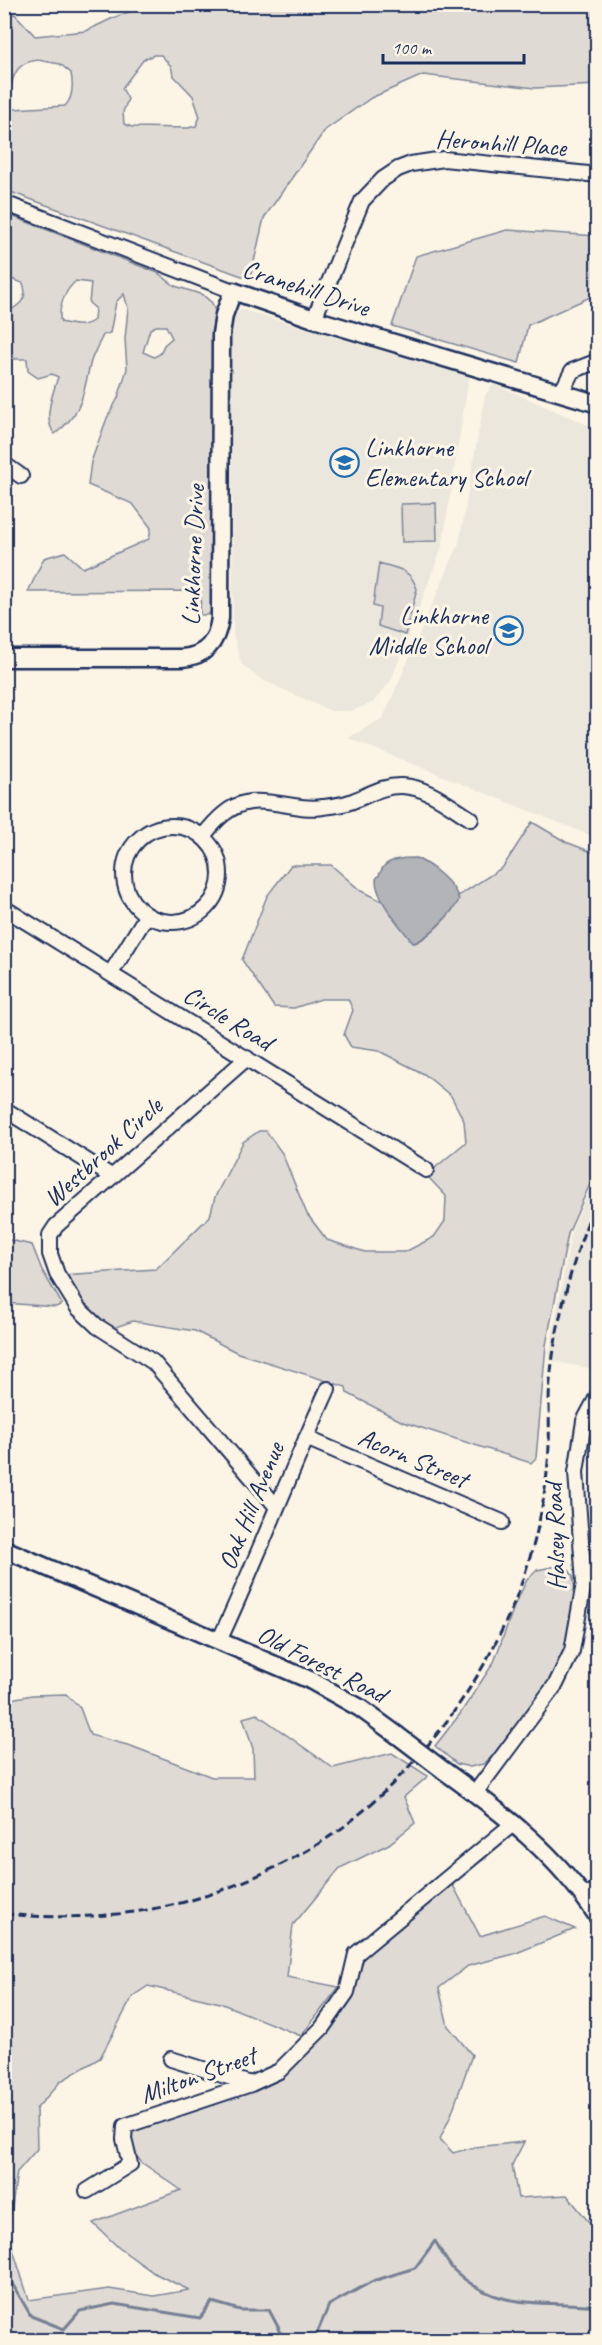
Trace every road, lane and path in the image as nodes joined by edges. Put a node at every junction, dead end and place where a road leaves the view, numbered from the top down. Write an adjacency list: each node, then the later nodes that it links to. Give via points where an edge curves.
1 (597, 175): 4 (street, Heronhill Place, via 444,159 398,169 382,179 362,201)
2 (4, 203): 3 (street, Cranehill Drive)
3 (233, 291): 4 (main road, Cranehill Drive); 10 (main road, Linkhorne Drive, via 221,334 220,618 213,644 201,654 182,658)
4 (314, 319): 6 (main road, Cranehill Drive)
5 (597, 361): 6 (street, via 572,371)
6 (561, 393): 7 (main road, Cranehill Drive)
7 (597, 404)
8 (4, 464): 9 (street)
9 (21, 476)
10 (4, 658)
11 (471, 819): 12 (street, via 433,795 402,786 320,808 250,802 229,809)
12 (203, 836): 14 (street, via 219,868 220,884 214,898 205,910 184,920 161,921); 14 (street, via 171,826 146,834 135,844 128,855 125,882 136,906)
13 (4, 908): 15 (street, Circle Road)
14 (147, 915): 15 (street)
15 (111, 973): 16 (street, Circle Road)
16 (247, 1058): 18 (street, Circle Road); 19 (street, Westbrook Circle)
17 (4, 1109): 19 (street)
18 (426, 1170)
19 (111, 1176): 23 (street, Westbrook Circle, via 50,1235 50,1254 57,1274 78,1308 97,1326 153,1362)
20 (328, 1389): 22 (street, Oak Hill Avenue)
21 (597, 1395): 27 (street, Halsey Road, via 584,1421 576,1472 584,1582 572,1651 556,1684)
22 (306, 1438): 23 (street, Oak Hill Avenue); 24 (street, Acorn Street)
23 (276, 1506): 26 (street, Oak Hill Avenue, via 259,1554)
24 (502, 1522)
25 (4, 1549): 26 (main road, Old Forest Road)
26 (219, 1641): 27 (main road, Old Forest Road, bridge, via 360,1708)
27 (475, 1793): 28 (main road, Old Forest Road)
28 (514, 1822): 29 (main road, Old Forest Road); 32 (street, Milton Street, via 356,1954 347,1992 322,2028 279,2071)
29 (591, 1893): 30 (main road, Old Forest Road)
30 (597, 1917)
31 (171, 2059): 32 (street)
32 (251, 2084): 33 (street, Milton Street, via 125,2126 130,2164)
33 (87, 2191)

